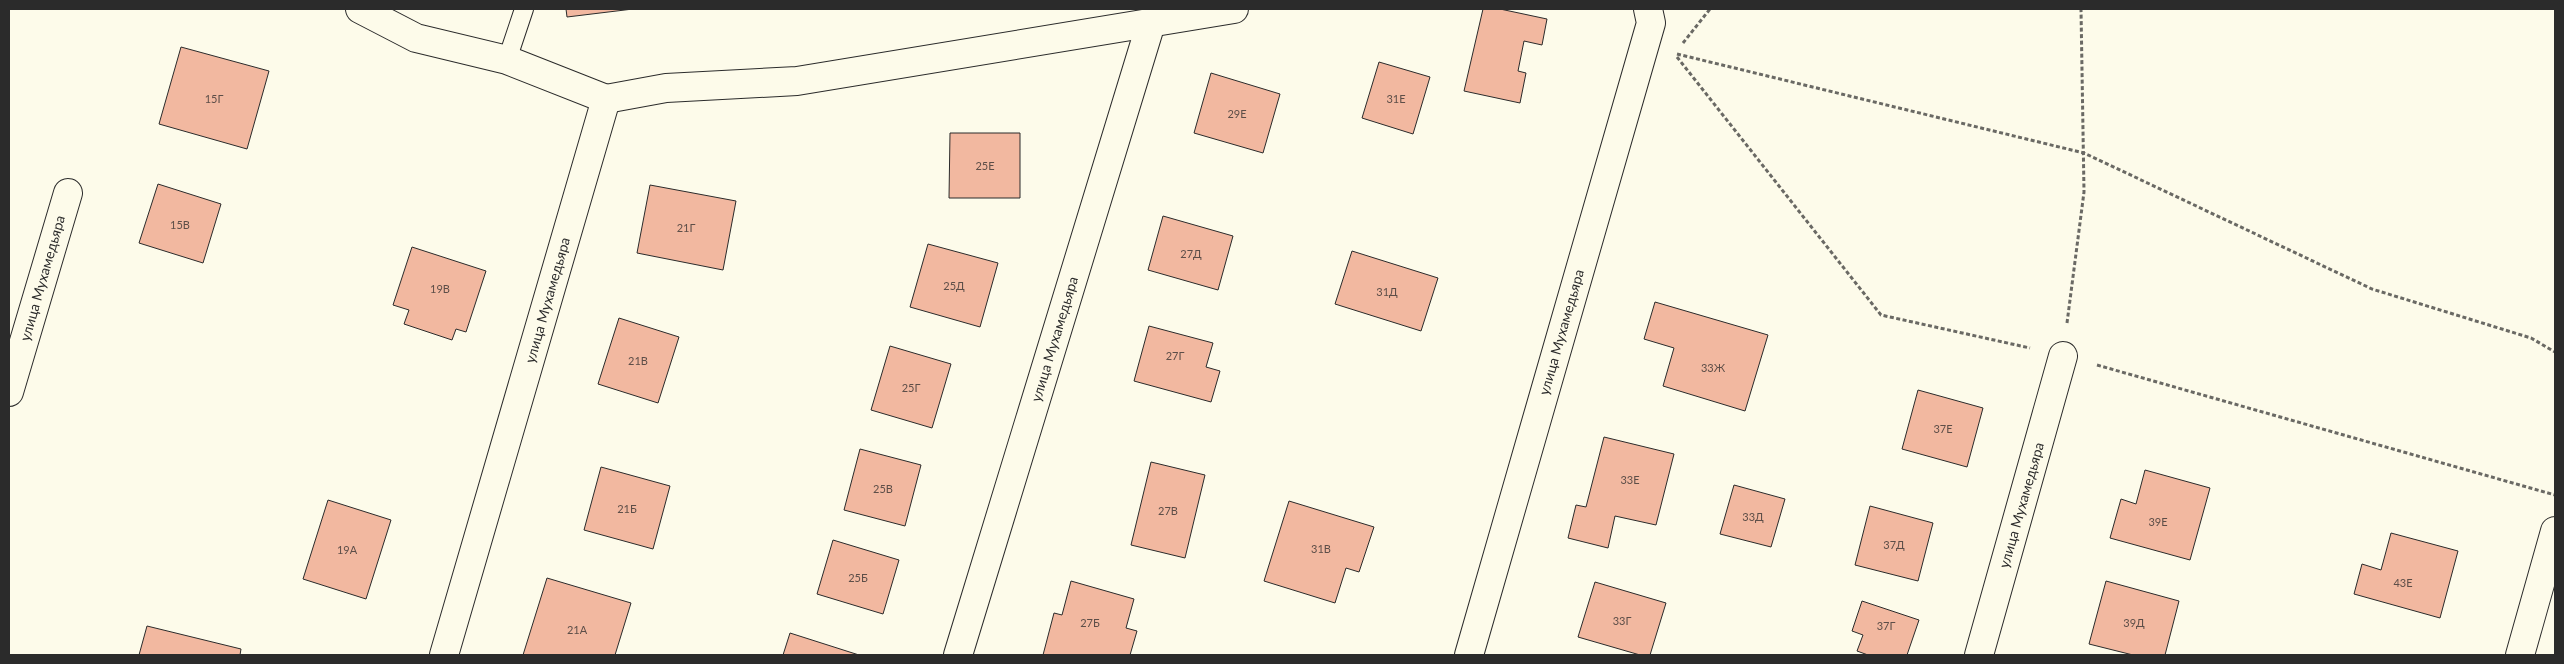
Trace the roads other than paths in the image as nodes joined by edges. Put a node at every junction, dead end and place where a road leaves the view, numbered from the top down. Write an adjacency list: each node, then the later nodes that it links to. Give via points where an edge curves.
1 (360, 9): 6 (street, via 416,38)
2 (524, 9): 6 (lane)
3 (1234, 9): 5 (street)
4 (1648, 9): 14 (street, улица Мухамедьяра, via 1650,23)
5 (1138, 19): 7 (street, via 797,81 666,88); 13 (street, улица Мухамедьяра)
6 (507, 60): 7 (street)
7 (606, 99): 12 (street, улица Мухамедьяра)
8 (68, 193): 10 (street, улица Мухамедьяра)
9 (2063, 356): 15 (street, улица Мухамедьяра)
10 (9, 392)
11 (2555, 531): 16 (street)
12 (444, 655)
13 (958, 655)
14 (1469, 655)
15 (1979, 655)
16 (2520, 655)

